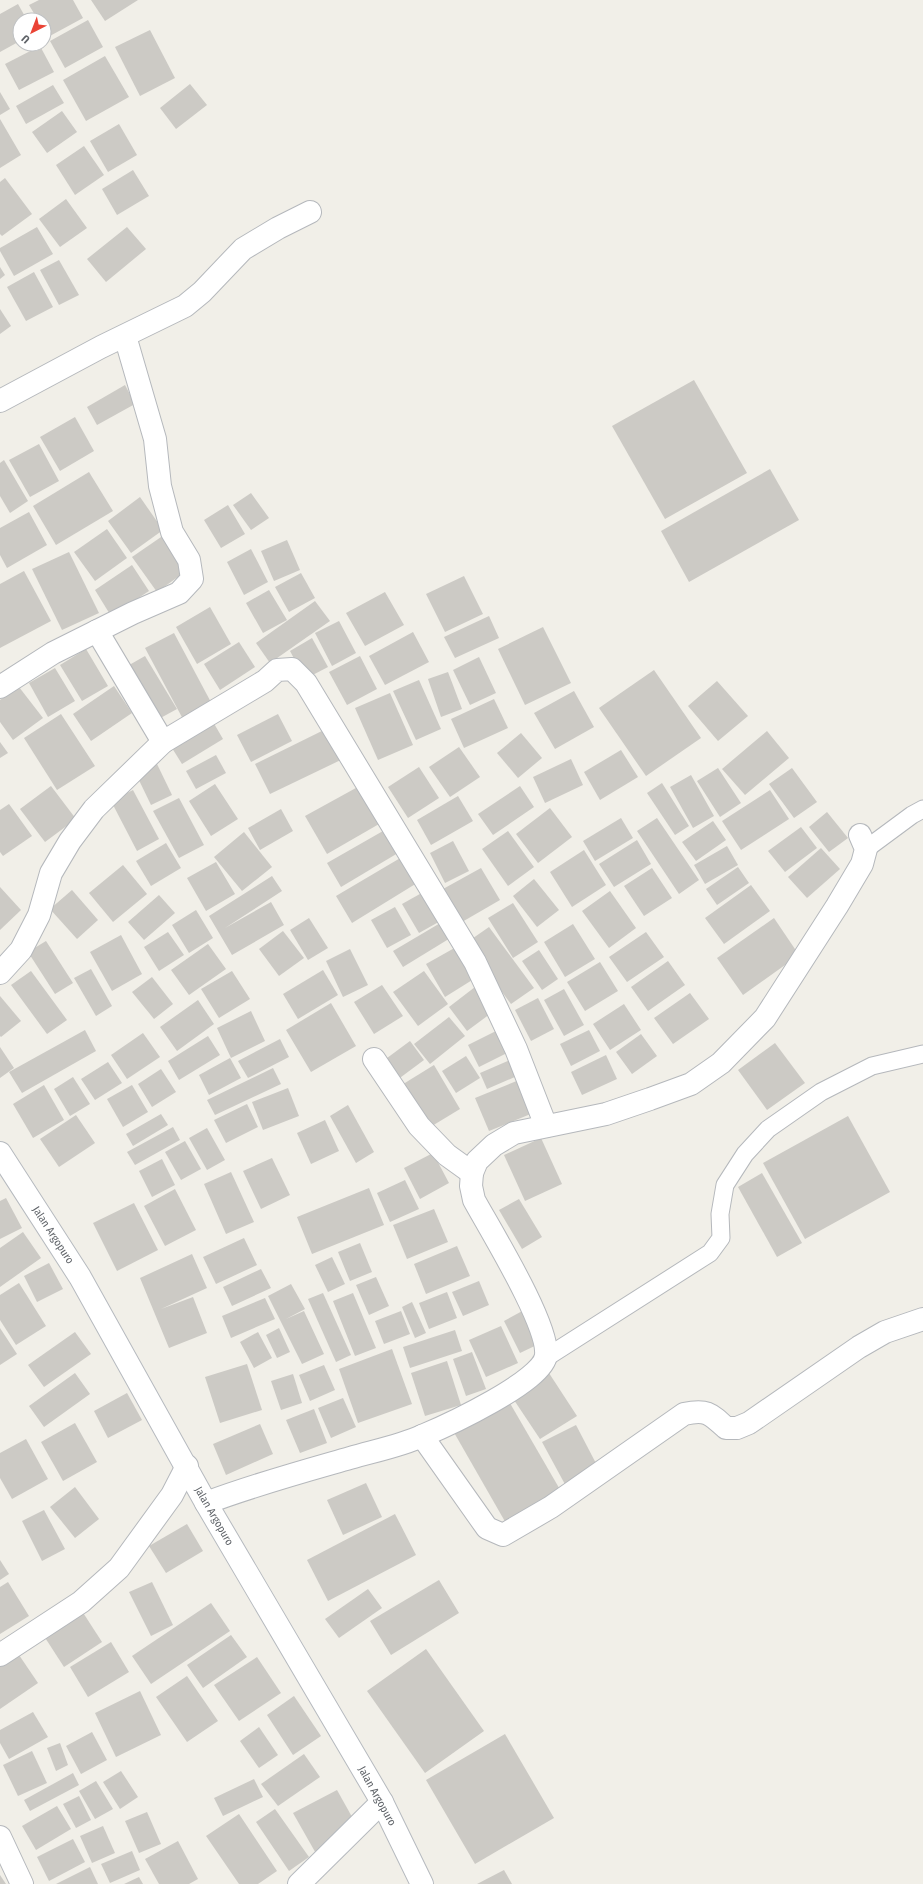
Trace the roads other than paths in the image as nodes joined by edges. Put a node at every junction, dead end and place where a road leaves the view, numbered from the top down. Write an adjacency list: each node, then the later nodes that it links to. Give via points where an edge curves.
1 (310, 212): 2 (street, via 244,249 185,306)
2 (125, 336): 3 (street); 4 (street, via 155,439 160,486 172,532 189,560 192,579 179,592)
3 (0, 401)
4 (97, 631): 5 (street, via 53,653); 6 (street)
5 (0, 687)
6 (163, 742): 9 (street, via 94,809 70,841 51,873 39,914 21,950); 12 (street, via 265,681 277,670 292,668 306,683 475,962 516,1049)
7 (923, 809): 8 (lane)
8 (863, 842): 12 (street, via 862,864 790,981 765,1018 721,1063 691,1084 606,1114)
9 (0, 973)
10 (923, 1054): 16 (lane, via 872,1066 821,1092 768,1129 746,1154 725,1185 720,1214 721,1238 710,1253)
11 (374, 1059): 14 (street, via 419,1126 447,1155)
12 (546, 1126): 14 (street, via 514,1133 501,1141 477,1161)
13 (0, 1153): 18 (street, Jalan Argopuro, via 80,1277)
14 (472, 1173): 16 (street, via 474,1200 525,1293 545,1339)
15 (923, 1319): 17 (street, via 885,1332 858,1347 749,1423 737,1428 726,1428 712,1414 699,1411 684,1414 551,1507 503,1535 487,1528)
16 (547, 1357): 17 (street, via 534,1375 502,1397)
17 (422, 1436): 19 (street, via 247,1487)
18 (186, 1466): 19 (street, Jalan Argopuro); 20 (street, via 172,1495 119,1568 81,1602)
19 (206, 1503): 21 (street, Jalan Argopuro)
20 (0, 1655)
21 (382, 1802): 24 (street); 25 (street, Jalan Argopuro)
22 (0, 1837): 23 (street)
23 (22, 1884)
24 (299, 1884)
25 (422, 1884)

